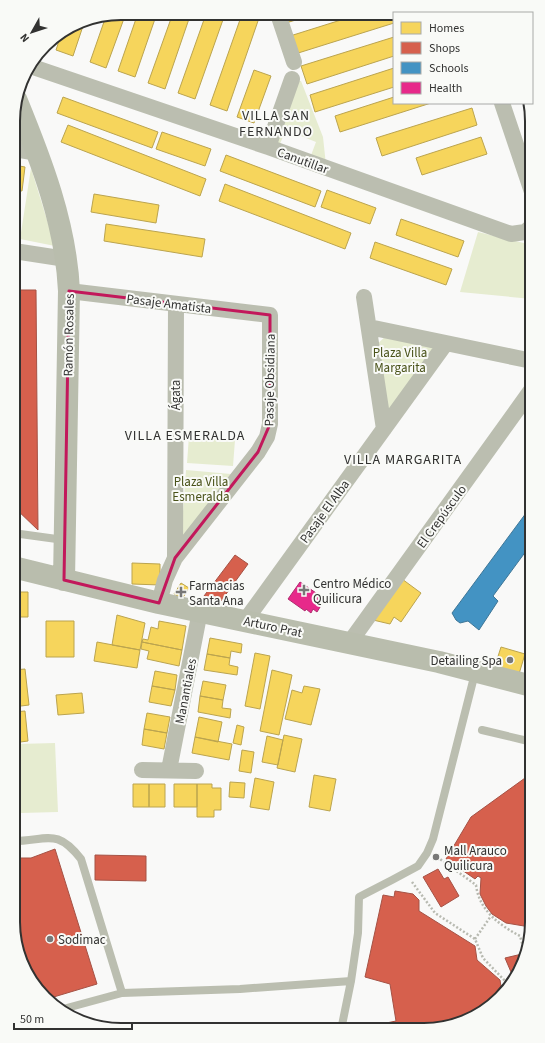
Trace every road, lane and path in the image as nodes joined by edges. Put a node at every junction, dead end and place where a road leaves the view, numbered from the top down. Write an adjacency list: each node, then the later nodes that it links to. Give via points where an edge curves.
1 (280, 20): 2 (street)
2 (294, 62)
3 (35, 68): 7 (street, Canutillar)
4 (292, 79): 7 (street)
5 (502, 104): 10 (street)
6 (21, 111): 9 (street, Ramón Rosales)
7 (268, 147): 11 (street, Canutillar, via 511,234)
8 (20, 151): 9 (street)
9 (38, 153): 13 (street, Ramón Rosales, via 55,208)
10 (525, 171)
11 (525, 232)
12 (20, 252): 13 (street)
13 (66, 259): 14 (street, Ramón Rosales)
14 (69, 291): 16 (street, Pasaje Amatista); 24 (street, Ramón Rosales)
15 (364, 297): 18 (street)
16 (176, 304): 17 (street, Pasaje Amatista); 25 (street, Ágata)
17 (270, 315): 25 (street, Pasaje Obsidiana, via 270,424 267,437)
18 (368, 327): 19 (street); 22 (street)
19 (446, 343): 20 (street); 22 (street, Pasaje El Alba)
20 (525, 360)
21 (525, 399): 31 (street, El Crepúsculo)
22 (384, 429): 30 (street, Pasaje El Alba)
23 (20, 534): 24 (lane)
24 (64, 540): 27 (street, Ramón Rosales)
25 (175, 558): 28 (street, Pasaje Obsidiana, via 165,580)
26 (20, 569): 27 (street, Arturo Prat)
27 (64, 580): 28 (street, Arturo Prat)
28 (159, 603): 29 (street, Arturo Prat)
29 (200, 611): 30 (street, Arturo Prat); 37 (street, Manantiales)
30 (245, 621): 31 (street, Arturo Prat)
31 (350, 642): 32 (street, Arturo Prat)
32 (475, 672): 33 (street, Arturo Prat); 45 (lane, via 427,854 418,866 359,897 358,933)
33 (525, 684)
34 (482, 730): 35 (lane)
35 (525, 740)
36 (142, 770): 37 (street)
37 (169, 770): 38 (street)
38 (196, 771)
39 (20, 840): 47 (lane, via 53,837 73,849 81,859)
40 (440, 859): 42 (path, via 476,886 477,896)
41 (413, 883): 43 (path, via 435,913)
42 (491, 916): 43 (path); 44 (path, via 520,936)
43 (475, 939): 46 (path, via 484,958)
44 (522, 944)
45 (351, 981): 47 (lane, via 240,989); 49 (lane)
46 (505, 981)
47 (122, 993): 48 (lane)
48 (68, 1008)
49 (342, 1023)

